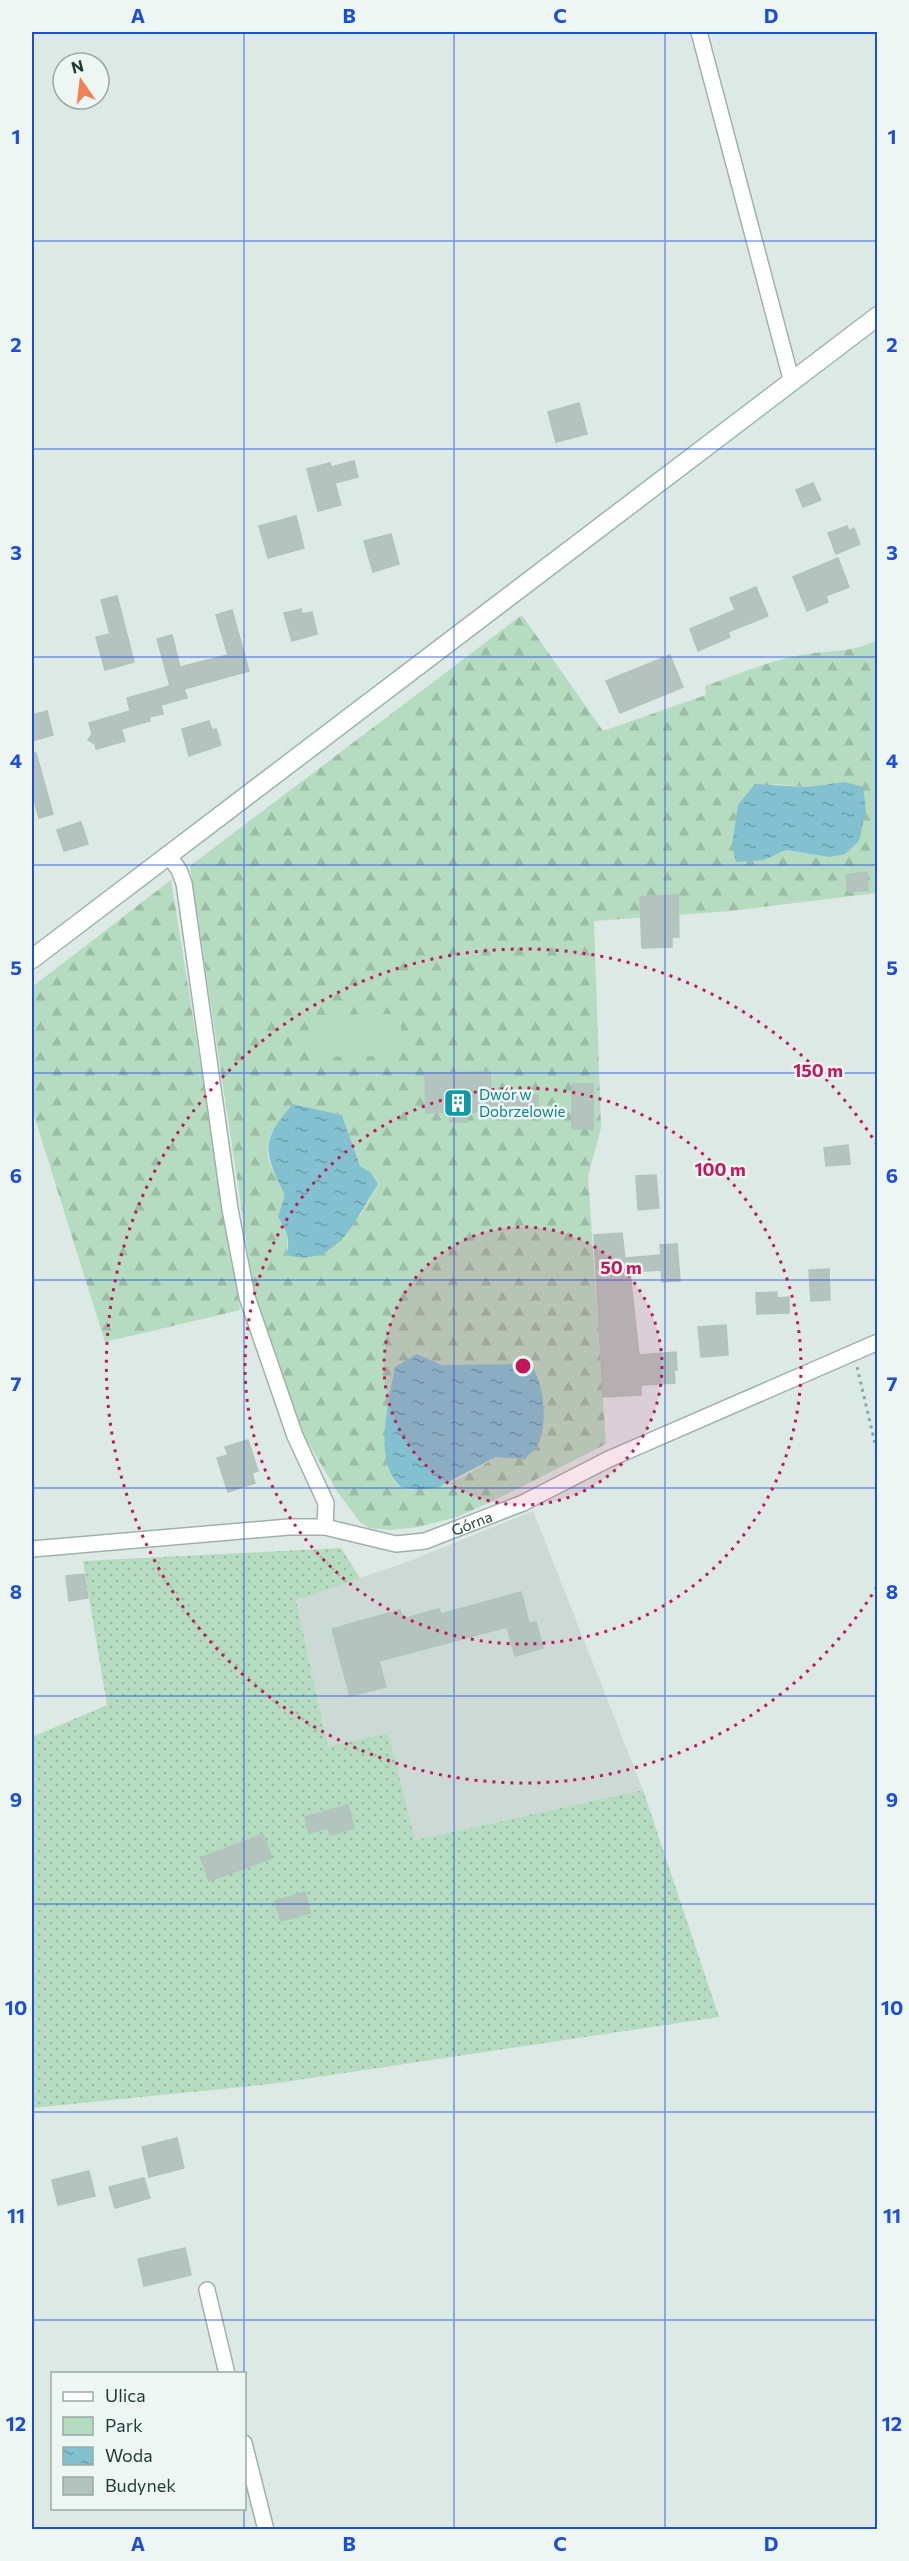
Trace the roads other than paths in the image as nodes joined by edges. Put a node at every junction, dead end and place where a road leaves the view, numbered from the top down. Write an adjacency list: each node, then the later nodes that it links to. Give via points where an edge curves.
1 (699, 32): 3 (street)
2 (878, 316): 3 (main road)
3 (791, 379): 4 (main road)
4 (169, 856): 5 (main road); 7 (street, via 184,884 230,1209 247,1297 295,1436 327,1503)
5 (32, 959)
6 (878, 1342): 7 (street, Górna, via 609,1459 523,1503 424,1540 396,1544)
7 (325, 1527): 8 (street, Górna, via 200,1533)
8 (32, 1549)
9 (207, 2290): 10 (street)
10 (227, 2372)
11 (246, 2451): 12 (street)
12 (266, 2529)

